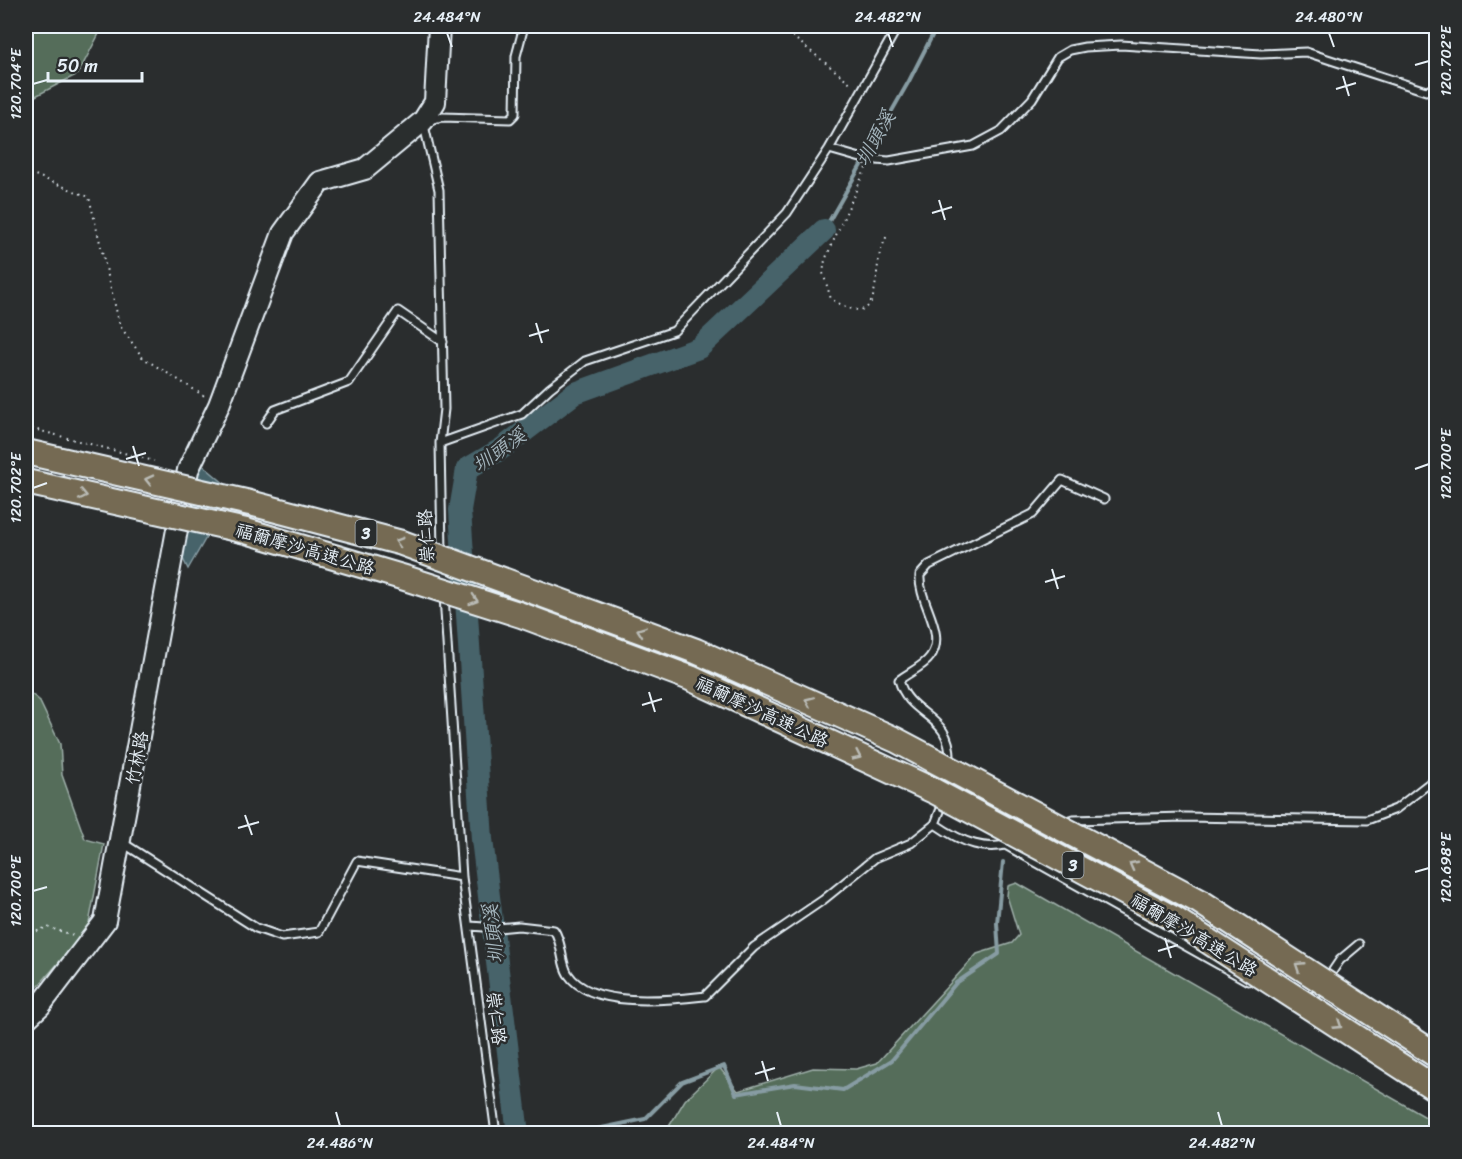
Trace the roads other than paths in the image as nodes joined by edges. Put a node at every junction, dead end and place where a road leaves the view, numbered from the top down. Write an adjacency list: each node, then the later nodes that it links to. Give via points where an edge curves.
1 (440, 26): 5 (street, via 435,102)
2 (524, 26): 5 (lane, via 516,56 515,114 510,119 442,117)
3 (898, 26): 6 (lane)
4 (1437, 88): 6 (lane, via 1426,90 1306,52 1085,47 1058,57 1032,99 1001,131 973,146 889,161)
5 (423, 121): 7 (lane, 崇仁路, via 439,190); 19 (street, 竹林路, via 365,169 320,182 283,233 219,405 188,470)
6 (828, 149): 9 (lane, via 787,213 674,331 585,361 522,414)
7 (443, 342): 8 (lane, via 398,312 349,382 275,410); 9 (lane, 崇仁路)
8 (266, 423)
9 (440, 443): 13 (lane, 崇仁路)
10 (26, 452): 27 (highway, 福爾摩沙高速公路 / 3, one-way to 10, bridge, via 1199,901 896,740 696,651 402,543 250,503)
11 (26, 482): 28 (highway, 福爾摩沙高速公路 / 3, one-way to 28, bridge, via 246,531 360,564 521,615 690,678 934,791 1174,919)
12 (1104, 499): 16 (lane, via 1062,480 1033,514 929,565 920,575 921,596 936,630 936,640 931,656 899,680 903,692 915,705 938,722 951,750 949,788)
13 (442, 562)
14 (444, 585): 21 (lane, 崇仁路)
15 (1437, 778): 17 (lane, via 1396,809 1367,820 1074,820)
16 (935, 824): 20 (lane, via 959,841 991,848); 22 (lane, via 911,843 875,858 823,900 754,947 705,996 660,999 596,994 576,984 567,972 554,930)
17 (1045, 831)
18 (1035, 835): 20 (lane)
19 (121, 842): 21 (lane, via 256,928 282,937 319,932 357,861); 26 (street, 竹林路, via 105,921)
20 (1007, 846): 24 (lane)
21 (462, 877): 22 (lane, 崇仁路)
22 (472, 927): 29 (lane, 崇仁路)
23 (1359, 945): 25 (lane, via 1340,960 1317,994 1298,1008)
24 (1258, 986)
25 (1292, 1006)
26 (26, 1019)
27 (1437, 1055)
28 (1437, 1089)
29 (496, 1134)

